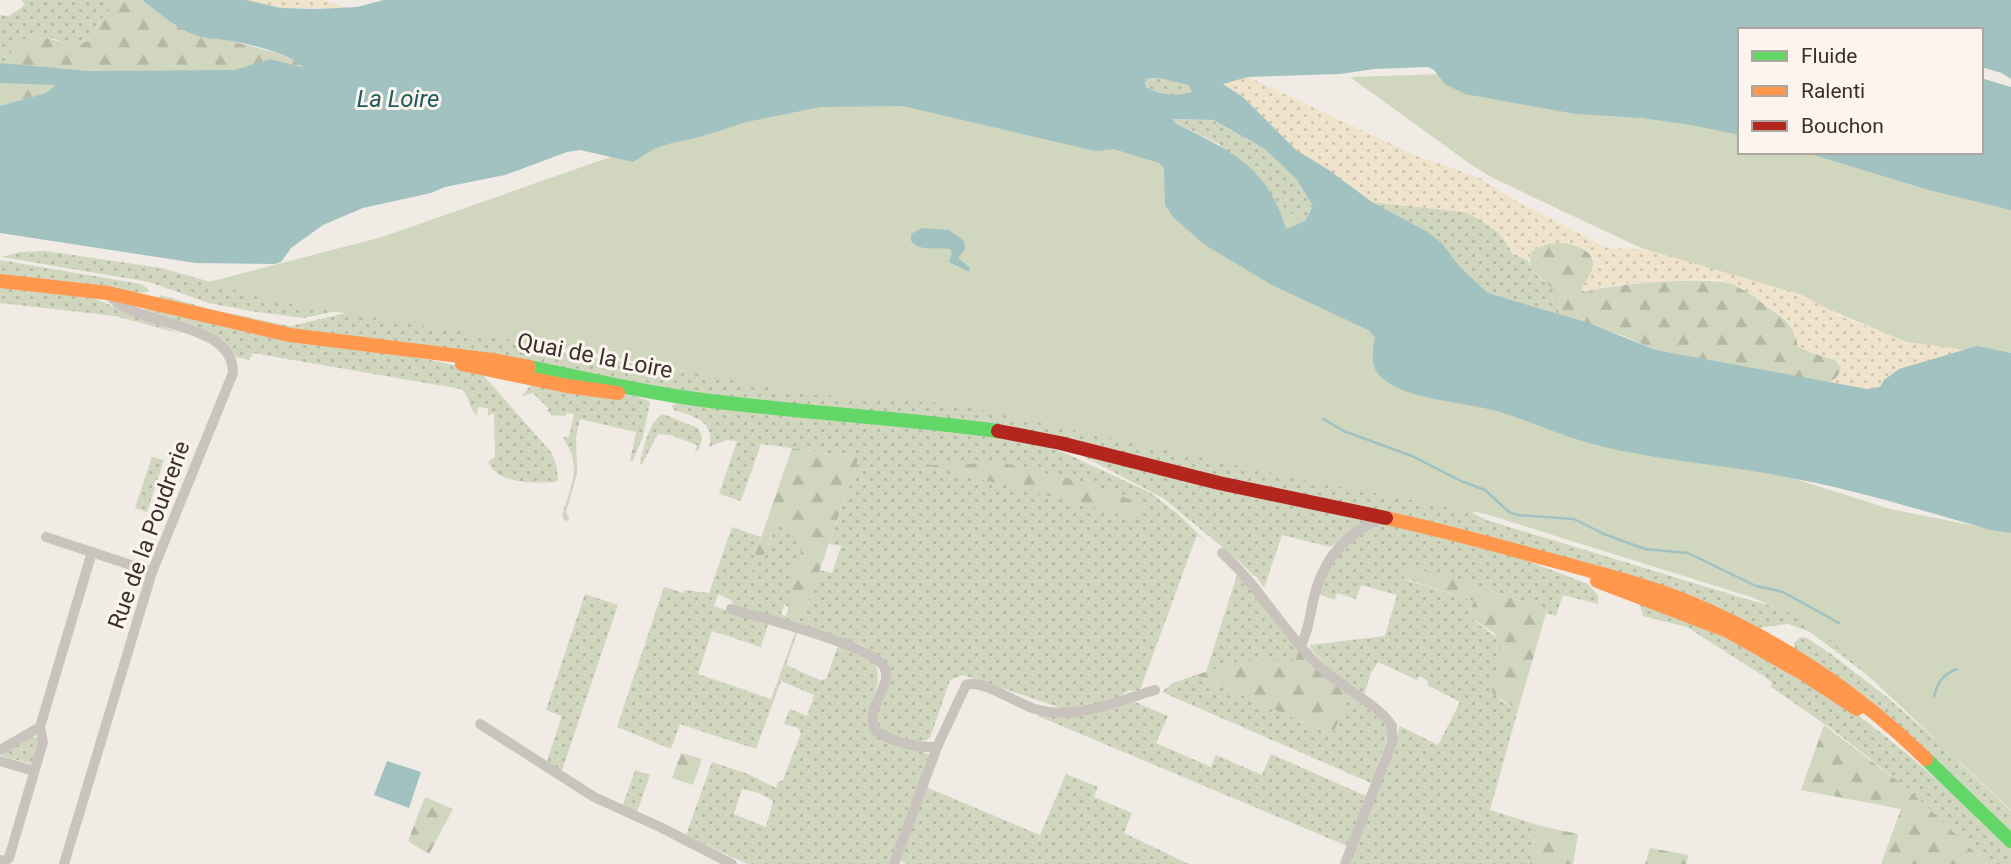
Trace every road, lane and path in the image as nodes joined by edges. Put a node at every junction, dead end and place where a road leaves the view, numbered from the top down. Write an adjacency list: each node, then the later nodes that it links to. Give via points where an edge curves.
1 (0, 281): 2 (main road, Quai de la Loire)
2 (108, 293): 3 (main road, Quai de la Loire, via 290,335 503,362 693,399 1001,431); 7 (street, Rue de la Poudrerie, via 134,311 210,338 227,353 233,368)
3 (1388, 517): 9 (street, via 1342,543 1331,556 1318,581); 17 (main road, Quai de la Loire, via 1537,558 1728,632 1849,703 1944,778)
4 (46, 537): 5 (street)
5 (92, 552): 7 (street); 12 (street)
6 (1222, 553): 9 (street)
7 (152, 572): 19 (street, Rue de la Poudrerie)
8 (731, 609): 13 (street, via 873,656 886,674 872,717 875,730 910,744)
9 (1301, 645): 22 (street, via 1319,667 1389,721 1393,732)
10 (1154, 690): 13 (street, via 1093,710 1063,713 1034,708 970,683 961,691)
11 (480, 724): 20 (street, via 594,797)
12 (40, 727): 14 (street); 16 (street, via 43,742)
13 (937, 747): 21 (street)
14 (0, 750)
15 (0, 761): 16 (street)
16 (34, 771): 18 (street, via 9,858)
17 (2011, 841)
18 (0, 860)
19 (64, 864)
20 (732, 864)
21 (894, 864)
22 (1345, 864)

